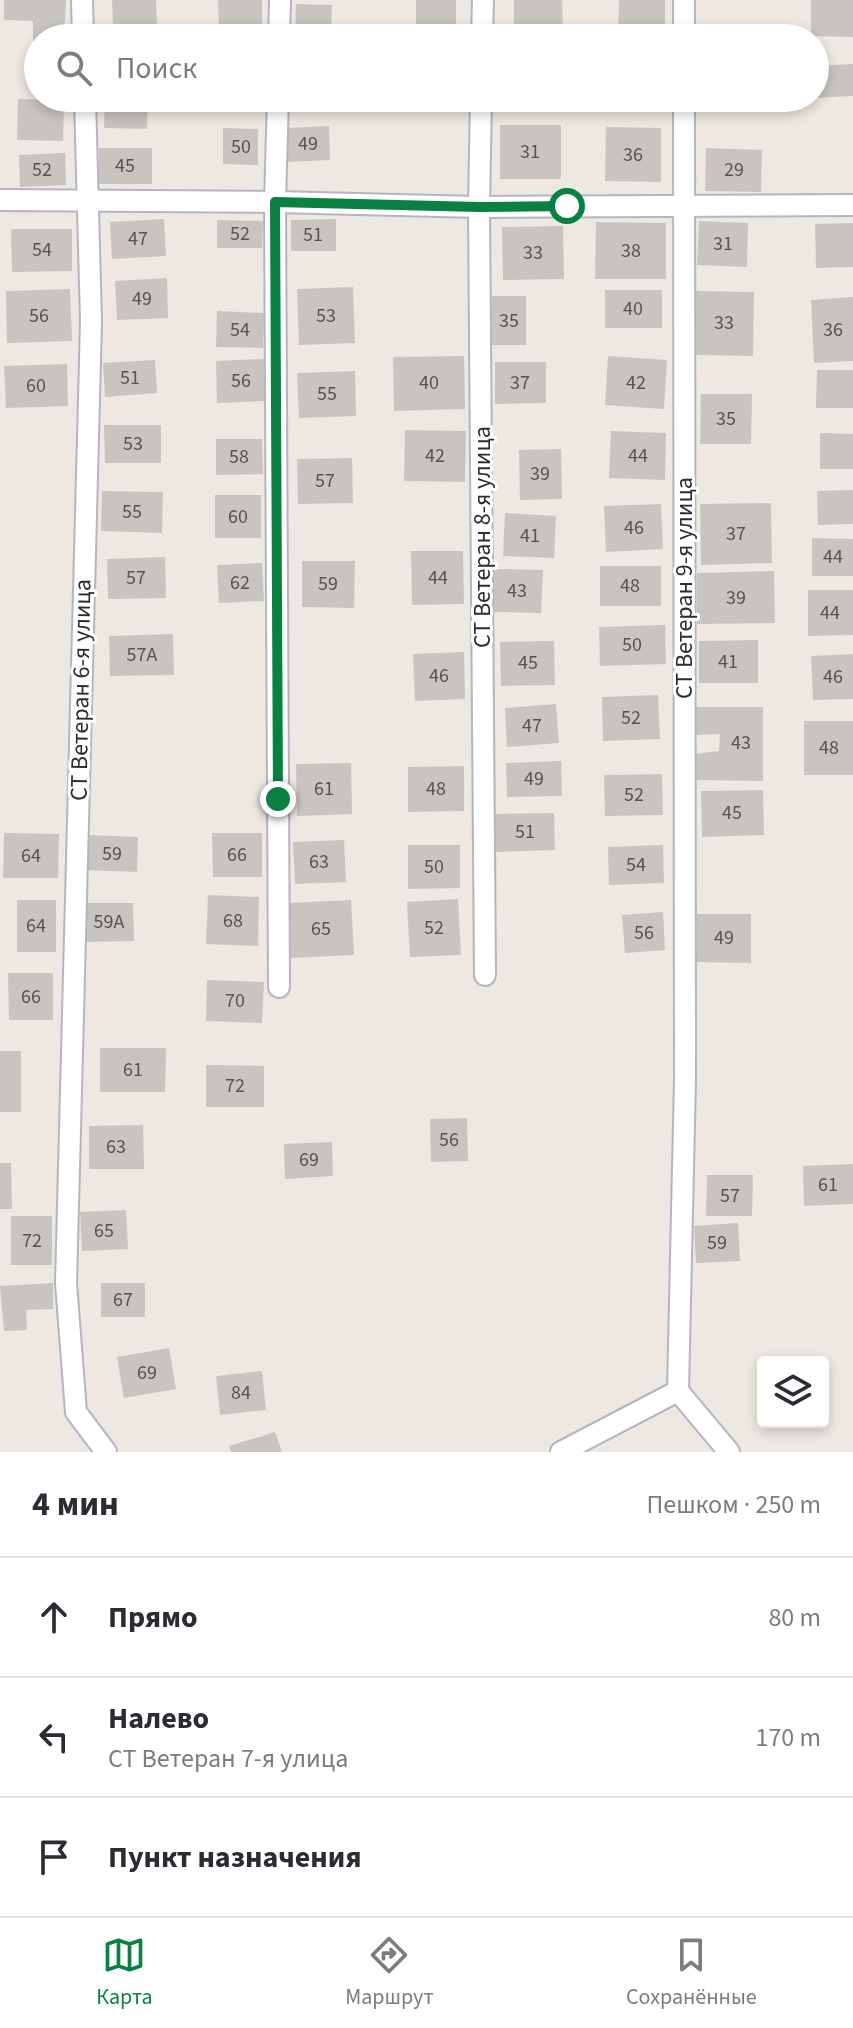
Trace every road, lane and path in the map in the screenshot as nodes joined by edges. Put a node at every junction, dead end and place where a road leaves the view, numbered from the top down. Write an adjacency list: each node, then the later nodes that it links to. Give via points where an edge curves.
1 (82, 0): 5 (street)
2 (280, 0): 6 (street)
3 (483, 0): 7 (street)
4 (684, 0): 8 (street)
5 (83, 24)
6 (279, 24)
7 (482, 24)
8 (684, 24)
9 (85, 112): 14 (street, СТ Ветеран 6-я улица)
10 (278, 112): 15 (street)
11 (481, 112): 18 (street, СТ Ветеран 8-я улица)
12 (684, 112): 17 (street, СТ Ветеран 9-я улица)
13 (0, 200): 14 (street)
14 (88, 201): 15 (street); 22 (street, СТ Ветеран 6-я улица, via 91,322 66,1283 76,1412)
15 (275, 202): 18 (street); 20 (street)
16 (853, 205): 17 (street)
17 (684, 206): 18 (street); 21 (street, СТ Ветеран 9-я улица, via 685,1079)
18 (479, 207): 19 (street, СТ Ветеран 8-я улица)
19 (485, 975)
20 (279, 987)
21 (678, 1391): 23 (street); 24 (street)
22 (106, 1452)
23 (561, 1452)
24 (729, 1452)

